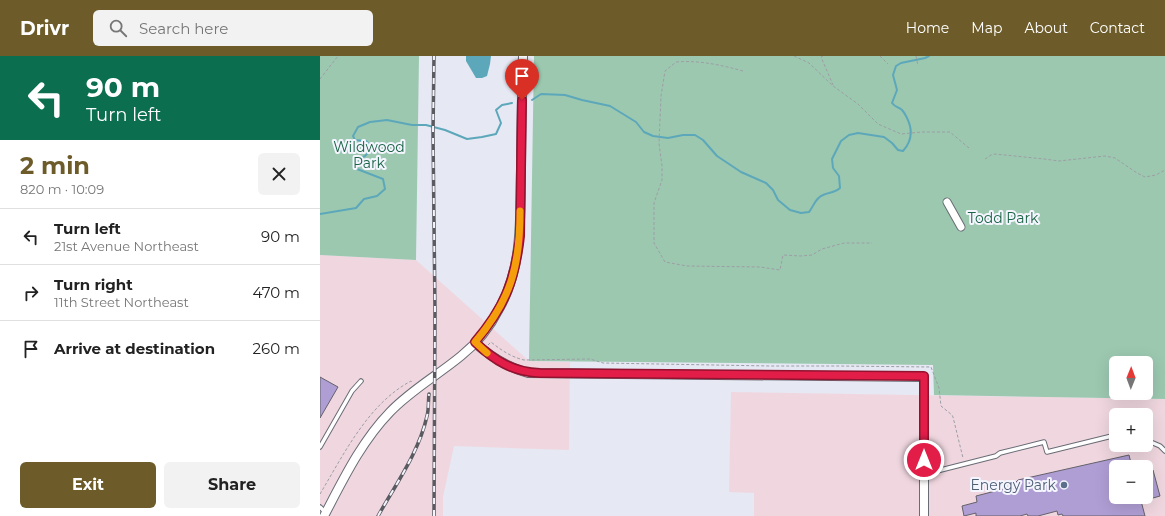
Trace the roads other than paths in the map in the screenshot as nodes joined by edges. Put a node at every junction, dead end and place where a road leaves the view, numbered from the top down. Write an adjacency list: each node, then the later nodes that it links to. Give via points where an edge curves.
1 (523, 56): 4 (street, via 520,236 516,266 500,309)
2 (947, 202): 3 (street)
3 (961, 227)
4 (475, 342): 10 (street, via 507,366 528,373 924,376); 11 (street, via 391,411 366,441)
5 (361, 381): 8 (lane, via 352,391)
6 (1109, 437): 10 (lane, via 1047,452 1044,442)
7 (1153, 443): 9 (lane)
8 (320, 447)
9 (1165, 451)
10 (924, 474): 12 (street)
11 (323, 512)
12 (924, 516)

